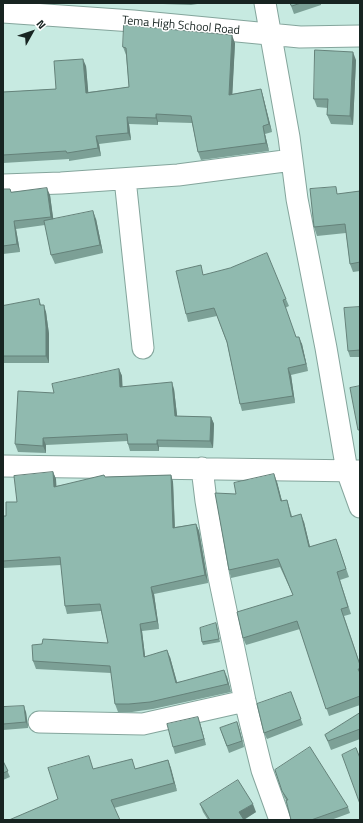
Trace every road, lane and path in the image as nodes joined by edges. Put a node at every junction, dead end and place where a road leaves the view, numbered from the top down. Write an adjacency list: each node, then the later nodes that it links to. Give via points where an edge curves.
1 (265, 3): 3 (street)
2 (3, 12): 3 (street, Tema High School Road)
3 (270, 34): 4 (street, Tema High School Road, via 300,37); 5 (street)
4 (360, 36)
5 (292, 160): 6 (street, via 178,175); 11 (street, via 297,199 326,348)
6 (125, 179): 7 (street); 8 (street)
7 (3, 185)
8 (143, 348)
9 (3, 466): 10 (street)
10 (202, 468): 11 (street); 13 (street, via 220,577)
11 (354, 471): 12 (street)
12 (360, 507)
13 (245, 701): 14 (street, via 143,724); 15 (street, via 262,770)
14 (39, 722)
15 (280, 820)

